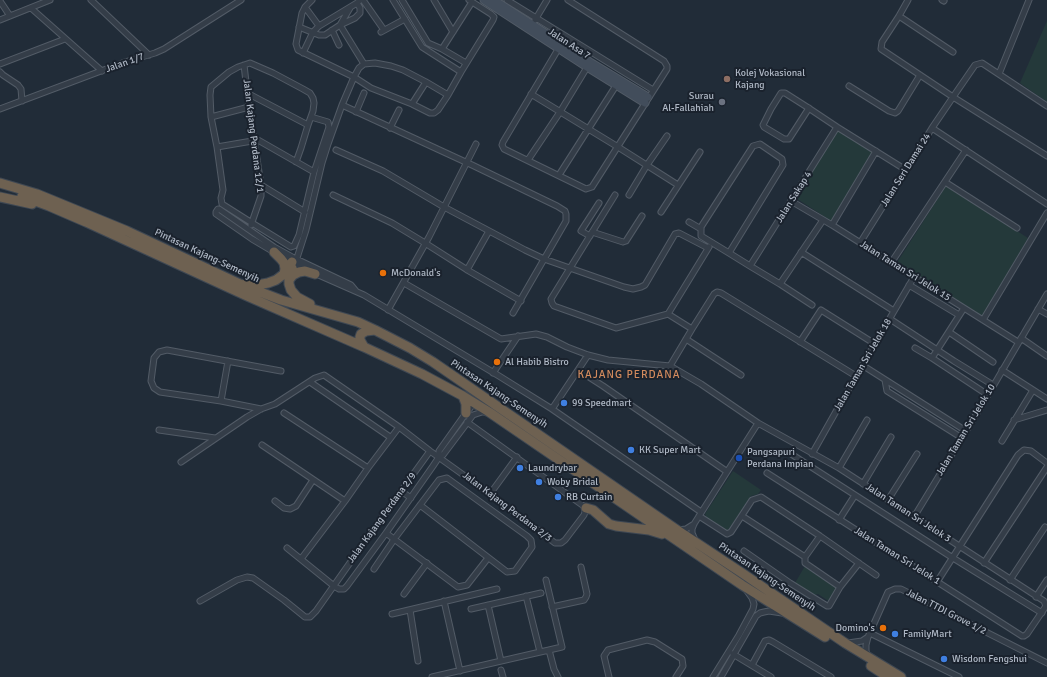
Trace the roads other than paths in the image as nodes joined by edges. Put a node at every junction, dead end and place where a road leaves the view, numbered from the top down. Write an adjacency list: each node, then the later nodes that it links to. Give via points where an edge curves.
1 (50, 0): 19 (street)
2 (91, 0): 41 (street)
3 (241, 0): 41 (street, Jalan 1/7, via 164,49)
4 (312, 0): 18 (street)
5 (393, 0): 22 (street)
6 (402, 0): 21 (street)
7 (434, 0): 34 (street)
8 (484, 0): 17 (street, Jalan Asa 7)
9 (494, 0): 17 (street, Jalan Asa 7)
10 (547, 0): 25 (street)
11 (568, 0): 56 (street, via 664,61 667,69)
12 (908, 0): 24 (street)
13 (1029, 0): 50 (street)
14 (0, 1): 23 (street)
15 (360, 1): 20 (street); 26 (street, via 383,31); 28 (street, via 360,12 355,18)
16 (471, 1): 34 (street); 42 (street, via 494,17)
17 (503, 5): 25 (street, Jalan Asa 7); 29 (street, Jalan Asa 7); 37 (street, Jalan Asa 7)
18 (305, 7): 30 (street); 31 (street)
19 (31, 8): 23 (street); 35 (street)
20 (350, 8): 28 (street); 30 (street)
21 (407, 8): 22 (street); 38 (street, via 428,43)
22 (401, 13): 26 (street)
23 (10, 16): 27 (street)
24 (899, 16): 39 (street); 51 (street, via 882,42 881,49)
25 (536, 18): 29 (street); 56 (street, Jalan Asa 7)
26 (405, 19): 49 (street, via 422,48)
27 (0, 20)
28 (340, 25): 32 (street); 45 (street)
29 (532, 25): 37 (street, Jalan Asa 7)
30 (319, 26): 33 (street)
31 (300, 27): 33 (street); 40 (street, via 296,47)
32 (332, 30): 33 (street, via 322,36); 36 (street)
33 (312, 32): 40 (street)
34 (453, 32): 38 (street)
35 (65, 39): 43 (street); 47 (street)
36 (339, 45)
37 (560, 46): 46 (street, Jalan Asa 7); 59 (street)
38 (442, 49): 42 (street)
39 (953, 52)
40 (303, 53): 52 (street)
41 (149, 55): 47 (street, Jalan 1/7)
42 (466, 63): 49 (street)
43 (0, 64)
44 (244, 64): 57 (street, Jalan Kajang Perdana 12/1); 73 (street, via 229,72 211,88); 74 (street, via 250,63 273,73 310,93 314,104)
45 (364, 64): 52 (street); 53 (street, via 391,66)
46 (589, 64): 54 (street, Jalan Asa 7); 72 (street)
47 (102, 71): 63 (street, Jalan 1/7)
48 (0, 72): 63 (street, via 18,85)
49 (461, 72): 60 (street)
50 (999, 74): 61 (street, Jalan Seri Damai 24, via 982,63 975,65); 66 (street)
51 (920, 75): 55 (street, via 895,113); 61 (street)
52 (354, 77): 64 (street, via 371,88); 65 (street)
53 (426, 82): 60 (street); 64 (street)
54 (618, 82): 62 (street, Jalan Asa 7); 79 (street)
55 (849, 86)
56 (653, 90): 62 (street)
57 (247, 93): 67 (street, Jalan Kajang Perdana 12/1); 75 (street)
58 (364, 93): 71 (street)
59 (531, 94): 72 (street); 90 (street, via 502,145)
60 (448, 95): 64 (street, via 434,113)
61 (953, 97): 78 (street, Jalan Seri Damai 24); 89 (street)
62 (647, 100): 84 (street)
63 (22, 101): 69 (street, Jalan 1/7)
64 (412, 104)
65 (342, 105): 71 (street); 135 (street, via 322,163 306,230)
66 (1047, 106)
67 (249, 108): 73 (street); 81 (street, Jalan Kajang Perdana 12/1)
68 (809, 108): 68 (street, via 788,139 763,125 781,93); 76 (street)
69 (0, 109)
70 (399, 110): 77 (street)
71 (356, 112): 77 (street)
72 (560, 112): 79 (street); 90 (street)
73 (211, 117): 83 (street)
74 (311, 117): 75 (street); 95 (street, via 328,122 329,127)
75 (308, 125): 91 (street)
76 (837, 127): 87 (street); 107 (street, Jalan Sakap 4)
77 (390, 128): 92 (street)
78 (932, 128): 86 (street); 94 (street, Jalan Seri Damai 24)
79 (588, 130): 84 (street); 96 (street)
80 (667, 136): 93 (street)
81 (254, 140): 83 (street); 91 (street); 101 (street, Jalan Kajang Perdana 12/1)
82 (476, 144): 92 (street)
83 (217, 147): 118 (street, via 223,190 222,204)
84 (618, 147): 93 (street); 96 (street, via 592,187 586,189)
85 (336, 150): 111 (street, via 383,172)
86 (966, 150): 98 (street); 110 (street)
87 (876, 151): 94 (street); 119 (street)
88 (700, 152): 100 (street)
89 (1047, 156)
90 (528, 160): 96 (street)
91 (296, 162): 95 (street)
92 (467, 162): 111 (street); 134 (street, via 563,210 566,221)
93 (647, 165): 100 (street); 105 (street)
94 (906, 170): 129 (street, Jalan Seri Damai 24)
95 (314, 172): 112 (street)
96 (559, 175)
97 (0, 177): 108 (highway, via 34,189)
98 (945, 182): 121 (street); 136 (street)
99 (0, 183): 108 (highway)
100 (678, 184): 113 (street)
101 (261, 185): 112 (street); 118 (street, Jalan Kajang Perdana 12/1, via 261,196)
102 (0, 189): 108 (highway)
103 (333, 195): 128 (street, via 392,223)
104 (614, 195): 125 (street)
105 (629, 195)
106 (0, 197): 108 (highway, via 41,206)
107 (791, 201): 116 (street, Jalan Taman Sri Jelok 15); 137 (street, Jalan Sakap 4)
108 (49, 202): 145 (highway, Pintasan Kajang-Semenyih, via 140,237); 170 (highway, Pintasan Kajang-Semenyih, via 247,296)
109 (599, 203): 125 (street, via 581,231)
110 (1047, 204)
111 (444, 206): 124 (street); 128 (street)
112 (305, 212): 118 (street, via 294,246)
113 (661, 212)
114 (1047, 213): 161 (street)
115 (642, 216): 125 (street, via 626,241)
116 (823, 220): 119 (street, Jalan Taman Sri Jelok 15); 132 (street)
117 (689, 222): 120 (street)
118 (252, 223): 123 (street, Jalan Kajang Perdana 12/1)
119 (832, 225): 129 (street, Jalan Taman Sri Jelok 15)
120 (701, 228): 127 (street, via 701,236); 133 (street, via 752,146 760,144 782,159 783,165)
121 (1017, 228)
122 (238, 229): 123 (street); 123 (street, via 216,214 218,209); 126 (street)
123 (248, 229): 126 (street); 135 (street)
124 (489, 231): 134 (street); 139 (street)
125 (591, 234): 138 (street)
126 (252, 239): 131 (street)
127 (712, 242): 130 (street); 133 (street)
128 (425, 243): 139 (street); 143 (street)
129 (860, 243): 136 (street, Jalan Taman Sri Jelok 15)
130 (708, 248): 138 (street, via 679,233 675,234 645,285 633,289); 157 (street)
131 (274, 252): 135 (street); 141 (highway, via 284,263)
132 (801, 252): 144 (street); 155 (street)
133 (729, 253): 137 (street)
134 (544, 259): 138 (street); 149 (street)
135 (295, 261): 140 (street); 141 (highway); 147 (street, via 352,285)
136 (891, 263): 142 (street, Jalan Taman Sri Jelok 15)
137 (750, 266): 144 (street)
138 (570, 268): 157 (street, via 551,299 554,306 616,328)
139 (467, 270): 149 (street)
140 (315, 274): 141 (highway, via 305,271); 147 (street)
141 (286, 277): 145 (highway, via 257,285); 151 (highway, via 294,294 309,303)
142 (914, 277): 146 (street, Jalan Taman Sri Jelok 18); 152 (street, Jalan Taman Sri Jelok 15)
143 (404, 282): 154 (street); 165 (street, via 501,339)
144 (780, 284): 150 (street)
145 (242, 285): 151 (highway, Pintasan Kajang-Semenyih, via 281,300)
146 (910, 285): 155 (street, Jalan Taman Sri Jelok 18); 159 (street)
147 (356, 291): 154 (street)
148 (1047, 294): 153 (street, Jalan Taman Sri Jelok 10)
149 (521, 301): 156 (street)
150 (812, 305)
151 (312, 308): 163 (highway, Pintasan Kajang-Semenyih)
152 (964, 308): 159 (street); 161 (street, Jalan Taman Sri Jelok 15)
153 (1038, 309): 158 (street); 167 (street, Jalan Taman Sri Jelok 10)
154 (388, 310): 183 (street)
155 (894, 311): 160 (street, Jalan Taman Sri Jelok 18)
156 (513, 313)
157 (668, 314): 162 (street)
158 (1047, 314)
159 (960, 316): 164 (street)
160 (890, 319): 169 (street, Jalan Taman Sri Jelok 18); 172 (street)
161 (983, 320): 167 (street, Jalan Taman Sri Jelok 15)
162 (692, 329): 166 (street); 168 (street, via 717,292)
163 (375, 330): 170 (highway, via 361,334 360,340); 244 (highway, Pintasan Kajang-Semenyih, via 433,362)
164 (949, 332): 172 (street); 177 (street)
165 (518, 336): 173 (street, via 536,334); 183 (street)
166 (686, 339): 178 (street); 184 (street)
167 (1019, 340): 174 (street, Jalan Taman Sri Jelok 15); 181 (street, Jalan Taman Sri Jelok 10)
168 (800, 342): 169 (street, via 820,310); 185 (street)
169 (875, 344): 179 (street, Jalan Taman Sri Jelok 18)
170 (364, 347): 191 (highway, Pintasan Kajang-Semenyih)
171 (914, 348): 175 (street)
172 (938, 350): 175 (street); 188 (street)
173 (588, 355): 178 (street, via 608,360); 180 (street)
174 (1047, 356)
175 (932, 358): 190 (street)
176 (228, 361): 182 (street); 193 (street); 193 (street, via 167,350 159,352 154,358 151,381 154,388 160,392)
177 (993, 362)
178 (670, 366): 203 (street, Jalan Taman Sri Jelok 3, via 702,384)
179 (862, 366): 185 (street, Jalan Taman Sri Jelok 18); 186 (street)
180 (578, 370): 196 (street); 224 (street)
181 (1002, 370): 188 (street, Jalan Taman Sri Jelok 10); 189 (street)
182 (281, 371)
183 (493, 373): 196 (street)
184 (741, 375)
185 (856, 376): 215 (street, Jalan Taman Sri Jelok 18)
186 (885, 380): 206 (street); 210 (street, via 887,391)
187 (310, 382): 195 (street, via 275,404); 204 (street, Jalan Kajang Perdana 2/3, via 324,375); 207 (street)
188 (993, 385): 190 (street, Jalan Taman Sri Jelok 10)
189 (1033, 390): 192 (street); 202 (street)
190 (988, 395): 206 (street, Jalan Taman Sri Jelok 10)
191 (464, 396): 194 (highway, Pintasan Kajang-Semenyih); 200 (highway)
192 (1047, 399)
193 (221, 401): 195 (street)
194 (475, 402): 198 (highway, Pintasan Kajang-Semenyih); 200 (street)
195 (261, 409): 209 (street)
196 (552, 409): 237 (street)
197 (1047, 410): 202 (street)
198 (489, 412): 200 (street); 244 (highway, Pintasan Kajang-Semenyih)
199 (284, 413): 222 (street)
200 (467, 417): 217 (street, via 443,455); 217 (street, via 439,451); 218 (street)
201 (867, 420): 223 (street)
202 (1014, 420): 211 (street)
203 (758, 423): 215 (street, Jalan Taman Sri Jelok 3); 224 (street)
204 (399, 427): 207 (street); 213 (street, Jalan Kajang Perdana 2/3)
205 (159, 430): 209 (street)
206 (966, 431): 210 (street, Jalan Taman Sri Jelok 10)
207 (390, 437): 222 (street)
208 (891, 437): 227 (street)
209 (215, 438): 219 (street)
210 (962, 438): 239 (street, Jalan Taman Sri Jelok 10)
211 (1002, 441)
212 (262, 445): 226 (street)
213 (430, 451): 217 (street, Jalan Kajang Perdana 2/3); 228 (street, Jalan Kajang Perdana 2/9)
214 (788, 452): 230 (street, Jalan Taman Sri Jelok 3)
215 (812, 454): 223 (street, Jalan Taman Sri Jelok 3)
216 (917, 454): 232 (street)
217 (439, 457): 229 (street, Jalan Kajang Perdana 2/3); 231 (street)
218 (517, 457): 229 (street); 236 (street)
219 (181, 462)
220 (1047, 463): 248 (street, via 1031,451 1024,450 1018,455)
221 (1047, 467): 257 (street)
222 (368, 468): 234 (street)
223 (839, 468): 227 (street, Jalan Taman Sri Jelok 3)
224 (726, 472): 237 (street)
225 (767, 473): 240 (street, Jalan Taman Sri Jelok 1)
226 (313, 480): 233 (street, via 296,506 284,508); 234 (street)
227 (863, 484): 232 (street, Jalan Taman Sri Jelok 3)
228 (401, 491): 231 (street); 266 (street, Jalan Kajang Perdana 2/9)
229 (490, 494): 236 (street, Jalan Kajang Perdana 2/3, via 556,543 565,540 584,515)
230 (855, 495): 240 (street); 253 (street, Jalan Taman Sri Jelok 3)
231 (411, 498): 243 (street)
232 (888, 500): 239 (street, Jalan Taman Sri Jelok 3)
233 (275, 501)
234 (345, 501): 254 (street)
235 (420, 505): 246 (street); 252 (street); 252 (street, via 439,480 447,478 531,540 532,547 515,571 507,572)
236 (586, 508): 244 (highway, via 593,510 609,524)
237 (700, 514): 238 (street, via 727,534); 241 (street)
238 (742, 516): 245 (street, via 752,500 761,497); 251 (street)
239 (914, 517): 248 (street, Jalan Taman Sri Jelok 3)
240 (839, 520): 264 (street, Jalan Taman Sri Jelok 1)
241 (694, 524): 244 (street); 247 (street, via 692,533)
242 (1045, 527): 262 (street)
243 (386, 533): 246 (street); 266 (street, via 347,586 339,590)
244 (674, 534): 247 (highway, Pintasan Kajang-Semenyih); 265 (highway, Pintasan Kajang-Semenyih)
245 (820, 536): 251 (street); 256 (street)
246 (395, 538): 255 (street); 259 (street)
247 (697, 544): 283 (highway, Pintasan Kajang-Semenyih)
248 (959, 546): 253 (street); 257 (street, Jalan Taman Sri Jelok 3)
249 (287, 548): 254 (street)
250 (744, 551): 267 (street, via 827,606)
251 (806, 557): 267 (street, via 805,563)
252 (488, 558): 255 (street, via 468,585 458,587)
253 (952, 558): 264 (street); 279 (street, Jalan Taman Sri Jelok 3)
254 (301, 559): 266 (street)
255 (428, 563): 270 (street)
256 (859, 563): 260 (street); 267 (street)
257 (984, 563): 262 (street, Jalan Taman Sri Jelok 3)
258 (581, 567): 276 (street, via 586,598)
259 (374, 569)
260 (876, 574)
261 (546, 580): 276 (street)
262 (1010, 580): 272 (street, Jalan Taman Sri Jelok 3)
263 (1047, 580): 272 (street)
264 (937, 582): 279 (street, Jalan Taman Sri Jelok 1, via 1022,636 1027,634)
265 (742, 585): 281 (highway, Pintasan Kajang-Semenyih); 286 (street, via 754,604)
266 (334, 586): 273 (street, Jalan Kajang Perdana 2/9, via 310,617 305,617 253,578 247,577)
267 (840, 587)
268 (497, 589): 274 (street)
269 (541, 593): 271 (street)
270 (404, 594)
271 (526, 596): 275 (street); 285 (street)
272 (1036, 596): 279 (street, via 1044,601 1046,606)
273 (200, 601)
274 (444, 601): 278 (street); 294 (street)
275 (488, 605): 277 (street); 290 (street)
276 (552, 607): 284 (street, via 562,647)
277 (471, 609)
278 (410, 610): 280 (street); 289 (street)
279 (1042, 613)
280 (392, 614)
281 (789, 614): 287 (street, via 769,611 756,616); 304 (highway, Pintasan Kajang-Semenyih)
282 (869, 635): 283 (street, via 856,643); 288 (street, via 866,645); 291 (street, Jalan TTDI Grove 1/2, via 888,592 901,589); 306 (street)
283 (845, 643): 288 (highway, Pintasan Kajang-Semenyih)
284 (549, 650): 285 (street); 297 (street)
285 (540, 652): 290 (street)
286 (729, 652): 287 (street); 300 (street)
287 (735, 655): 292 (street); 301 (street)
288 (868, 658): 305 (highway, Pintasan Kajang-Semenyih)
289 (418, 661)
290 (501, 661): 294 (street)
291 (1047, 663)
292 (752, 665): 302 (street); 303 (street, via 764,641 768,640)
293 (502, 670): 296 (street)
294 (460, 671): 295 (street)
295 (432, 677)
296 (503, 677)
297 (558, 677)
298 (609, 677): 299 (street, via 604,656 608,650 647,640 655,642 682,659 683,666)
299 (676, 677)
300 (713, 677)
301 (721, 677)
302 (771, 677)
303 (831, 677)
304 (888, 677)
305 (901, 677)
306 (959, 677)

